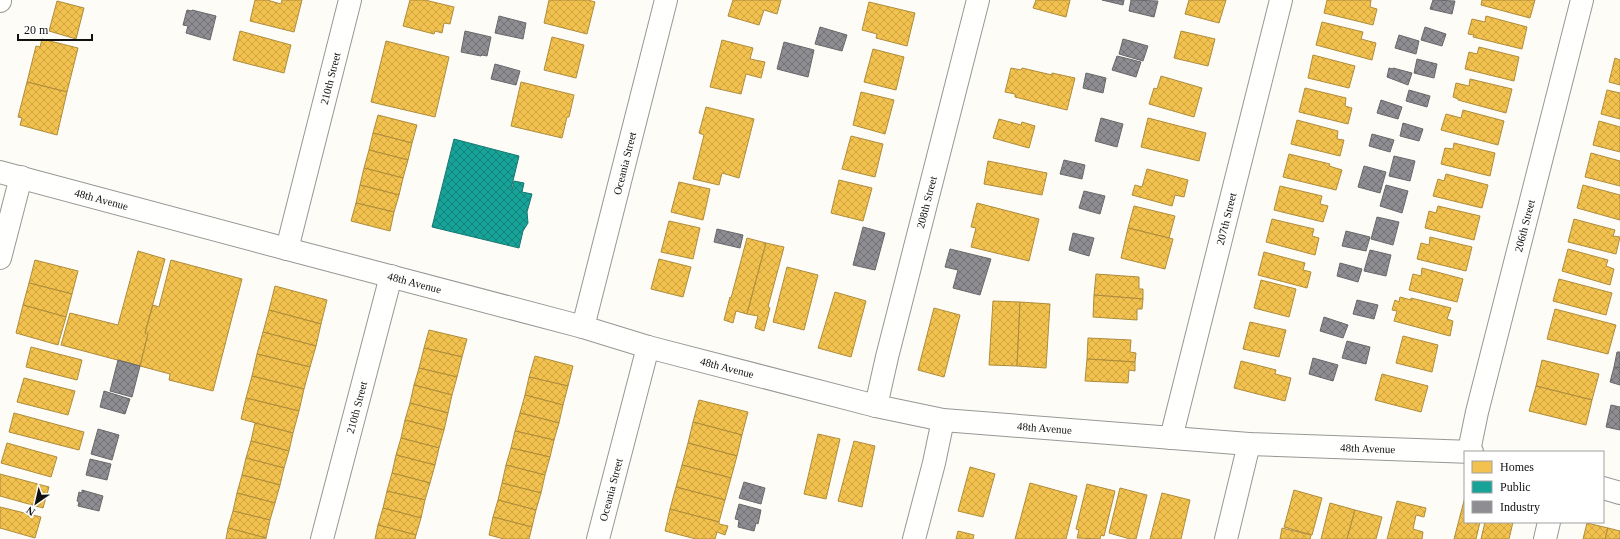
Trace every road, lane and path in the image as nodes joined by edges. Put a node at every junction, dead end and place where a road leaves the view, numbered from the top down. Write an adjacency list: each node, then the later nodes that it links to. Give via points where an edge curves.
1 (350, 0): 8 (street, 210th Street)
2 (666, 0): 11 (street, Oceania Street)
3 (978, 0): 13 (street, 208th Street)
4 (1281, 0): 15 (street, 207th Street)
5 (1582, 0): 17 (street, 206th Street, via 1477,412)
6 (0, 172): 7 (street, 48th Avenue)
7 (21, 177): 8 (street, 48th Avenue); 9 (street)
8 (287, 250): 10 (street, 48th Avenue)
9 (0, 258)
10 (391, 276): 11 (street, 48th Avenue); 22 (street, 210th Street)
11 (583, 327): 12 (street, 48th Avenue)
12 (648, 347): 13 (street, 48th Avenue); 23 (street, Oceania Street)
13 (876, 406): 14 (street, 48th Avenue)
14 (942, 420): 15 (street, 48th Avenue); 24 (street, via 934,463)
15 (1171, 438): 16 (street, 48th Avenue)
16 (1249, 444): 18 (street, 48th Avenue); 25 (street)
17 (1471, 451)
18 (1464, 452)
19 (1604, 488): 20 (street)
20 (1620, 493)
21 (1549, 523): 26 (street)
22 (322, 539)
23 (598, 539)
24 (914, 539)
25 (1226, 539)
26 (1544, 539)

